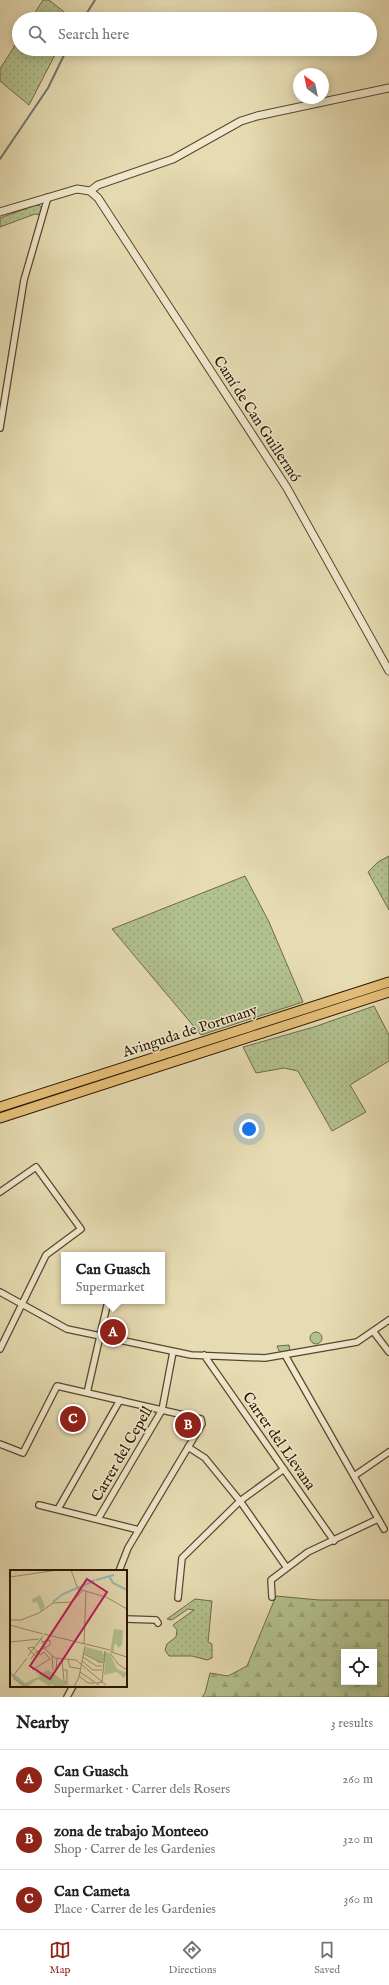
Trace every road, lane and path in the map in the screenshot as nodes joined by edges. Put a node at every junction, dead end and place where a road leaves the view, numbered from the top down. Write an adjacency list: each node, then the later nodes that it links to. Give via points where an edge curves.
1 (389, 88): 2 (street, via 241,121 174,159 98,184)
2 (90, 191): 3 (street, via 77,189); 6 (street, Camí de Can Guillermó, via 98,198 283,482)
3 (48, 197): 4 (street); 5 (street, via 24,280)
4 (0, 212)
5 (0, 428)
6 (389, 671)
7 (389, 982): 9 (main road, Avinguda de Portmany)
8 (389, 992): 10 (main road, Avinguda de Portmany)
9 (0, 1108)
10 (0, 1118)
11 (0, 1192): 13 (street, via 36,1167 81,1229 46,1255)
12 (0, 1292): 13 (street)
13 (21, 1304): 17 (street, via 67,1329); 18 (street)
14 (107, 1304): 17 (street)
15 (389, 1320): 16 (street)
16 (372, 1331): 20 (street); 22 (street, via 357,1342)
17 (101, 1335): 19 (street); 23 (street)
18 (0, 1348)
19 (173, 1352): 21 (street); 25 (street, Carrer del Cepell)
20 (389, 1352)
21 (204, 1355): 22 (street, via 265,1358); 29 (street, Carrer del Llevana)
22 (284, 1355): 30 (street)
23 (87, 1393): 24 (street); 26 (street, via 57,1386 23,1453)
24 (120, 1400): 25 (street); 33 (street)
25 (162, 1410): 27 (street, via 201,1419 202,1424); 35 (street, Carrer del Cepell)
26 (0, 1444)
27 (188, 1447): 31 (street, via 205,1458); 37 (street)
28 (389, 1452): 30 (street)
29 (284, 1469): 31 (street); 38 (street, Carrer del Llevana)
30 (354, 1476): 34 (street)
31 (240, 1501): 39 (street); 42 (street, via 182,1558)
32 (40, 1505): 33 (street)
33 (58, 1509): 35 (street)
34 (378, 1519): 36 (street); 38 (street)
35 (98, 1520): 37 (street)
36 (384, 1529)
37 (139, 1530): 40 (street)
38 (334, 1541): 39 (street, via 308,1552)
39 (287, 1568): 41 (street, via 271,1580)
40 (119, 1570)
41 (272, 1597)
42 (178, 1598)
43 (127, 1619): 44 (street, via 156,1620)
44 (158, 1624)
45 (72, 1687): 46 (street)
46 (67, 1697)

